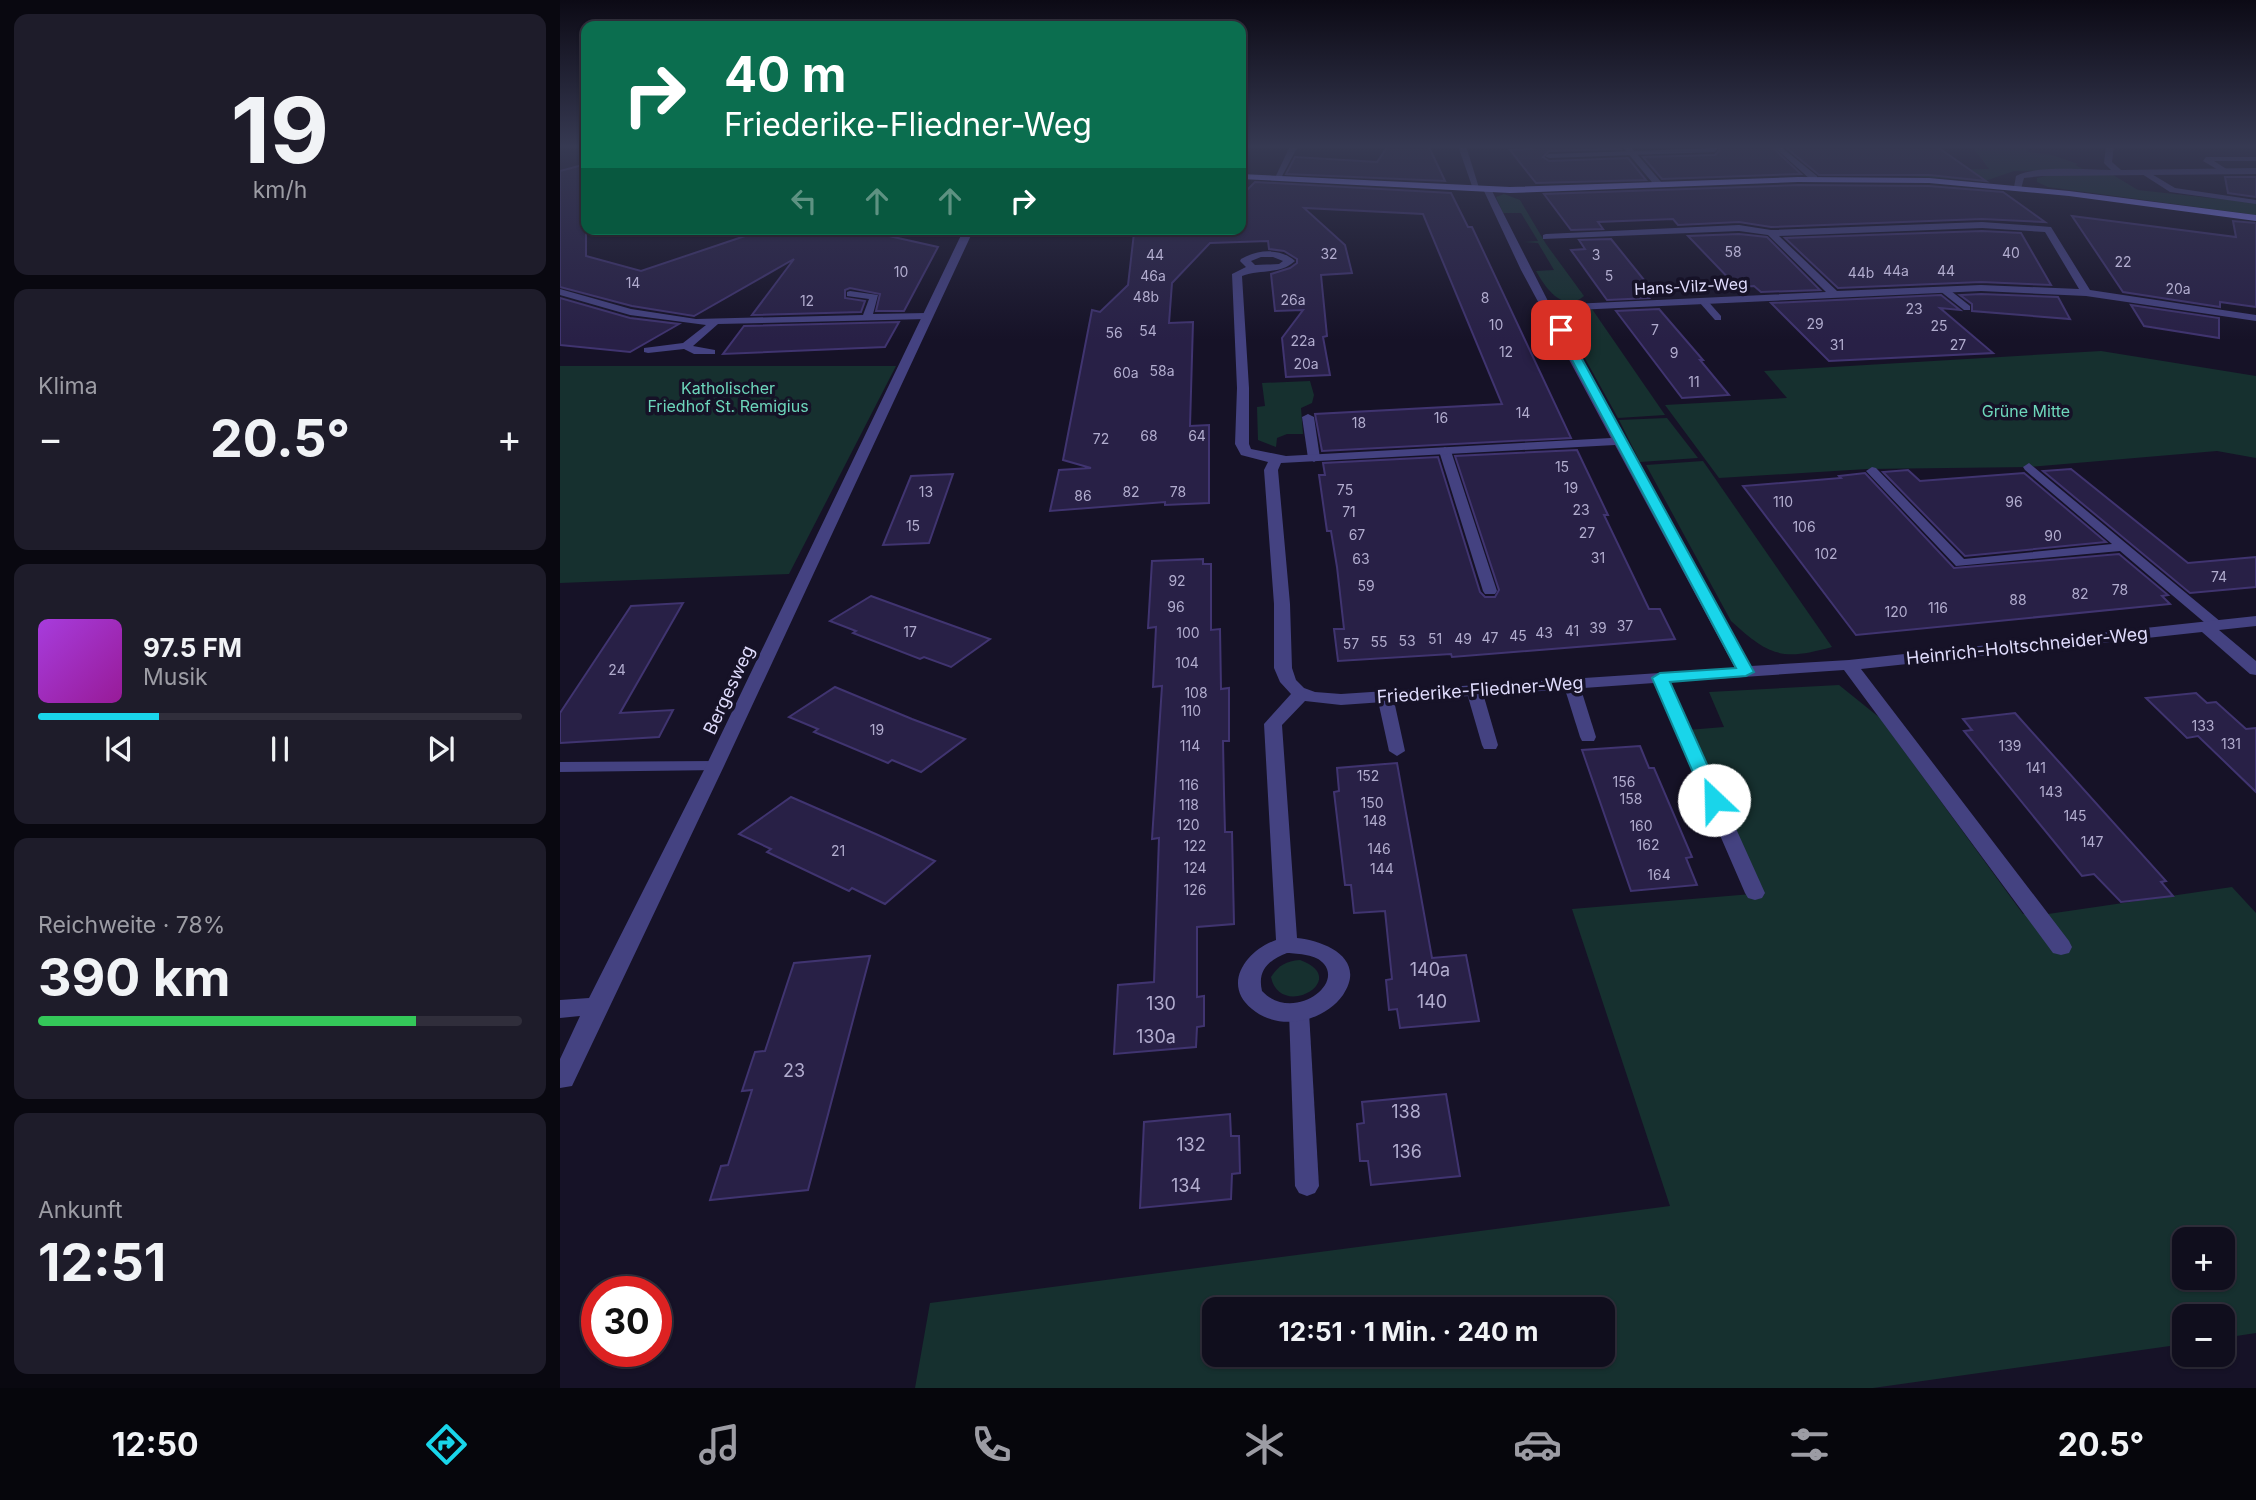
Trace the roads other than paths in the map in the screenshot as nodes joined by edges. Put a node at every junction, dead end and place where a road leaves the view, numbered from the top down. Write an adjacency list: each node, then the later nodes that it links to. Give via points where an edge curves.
1 (1494, 211): 15 (street)
2 (2201, 211): 3 (street)
3 (2256, 218)
4 (1772, 233): 6 (street, via 1739,228); 10 (street); 11 (street, via 1982,225 2048,229)
5 (966, 235): 16 (street, Bergesweg)
6 (1546, 237)
7 (1253, 268): 28 (street, via 1237,274 1242,444 1250,455)
8 (1943, 289): 10 (street, Hans-Vilz-Weg); 11 (street, Hans-Vilz-Weg); 14 (lane)
9 (560, 292): 20 (lane, via 630,312)
10 (1834, 293): 13 (street, Hans-Vilz-Weg)
11 (2086, 293): 19 (street, Hans-Vilz-Weg)
12 (850, 294): 17 (lane, via 876,297)
13 (1703, 301): 15 (street, Hans-Vilz-Weg); 18 (lane)
14 (1967, 308)
15 (1549, 309): 25 (street)
16 (928, 316): 17 (lane); 46 (street, Bergesweg)
17 (867, 318): 20 (lane)
18 (1718, 318)
19 (2256, 318)
20 (715, 322): 21 (lane)
21 (687, 346): 22 (lane); 23 (lane)
22 (648, 350)
23 (711, 352)
24 (1308, 417): 27 (lane)
25 (1619, 441): 26 (street); 37 (street)
26 (1445, 450): 27 (street); 32 (lane)
27 (1314, 458): 28 (street)
28 (1276, 460): 41 (street, via 1271,470 1283,667 1287,681)
29 (2029, 467): 31 (lane)
30 (1872, 471): 31 (lane, via 1961,562)
31 (2121, 547): 34 (lane)
32 (1490, 591)
33 (2256, 621): 34 (street, Heinrich-Holtschneider-Weg)
34 (2210, 626): 35 (street, Heinrich-Holtschneider-Weg); 36 (street)
35 (1849, 665): 37 (street, Heinrich-Holtschneider-Weg); 50 (street)
36 (2256, 670)
37 (1746, 672): 38 (street, Friederike-Fliedner-Weg)
38 (1660, 678): 39 (street, Friederike-Fliedner-Weg); 48 (street)
39 (1571, 684): 40 (street, Friederike-Fliedner-Weg); 43 (lane)
40 (1474, 690): 42 (street, Friederike-Fliedner-Weg); 44 (lane)
41 (1302, 693): 42 (street, Friederike-Fliedner-Weg, via 1332,699); 49 (street, via 1273,724)
42 (1385, 696): 45 (lane)
43 (1588, 737)
44 (1490, 745)
45 (1397, 751)
46 (715, 766): 47 (lane); 51 (street, Bergesweg)
47 (560, 767)
48 (1755, 893)
49 (1287, 945): 53 (street, via 1258,959 1248,984 1253,997 1265,1007); 53 (street, via 1321,949 1339,971 1331,998)
50 (2061, 947)
51 (596, 1006): 52 (street); 54 (street, Bergesweg)
52 (560, 1009)
53 (1298, 1012): 55 (lane)
54 (563, 1079)
55 (1307, 1186)

